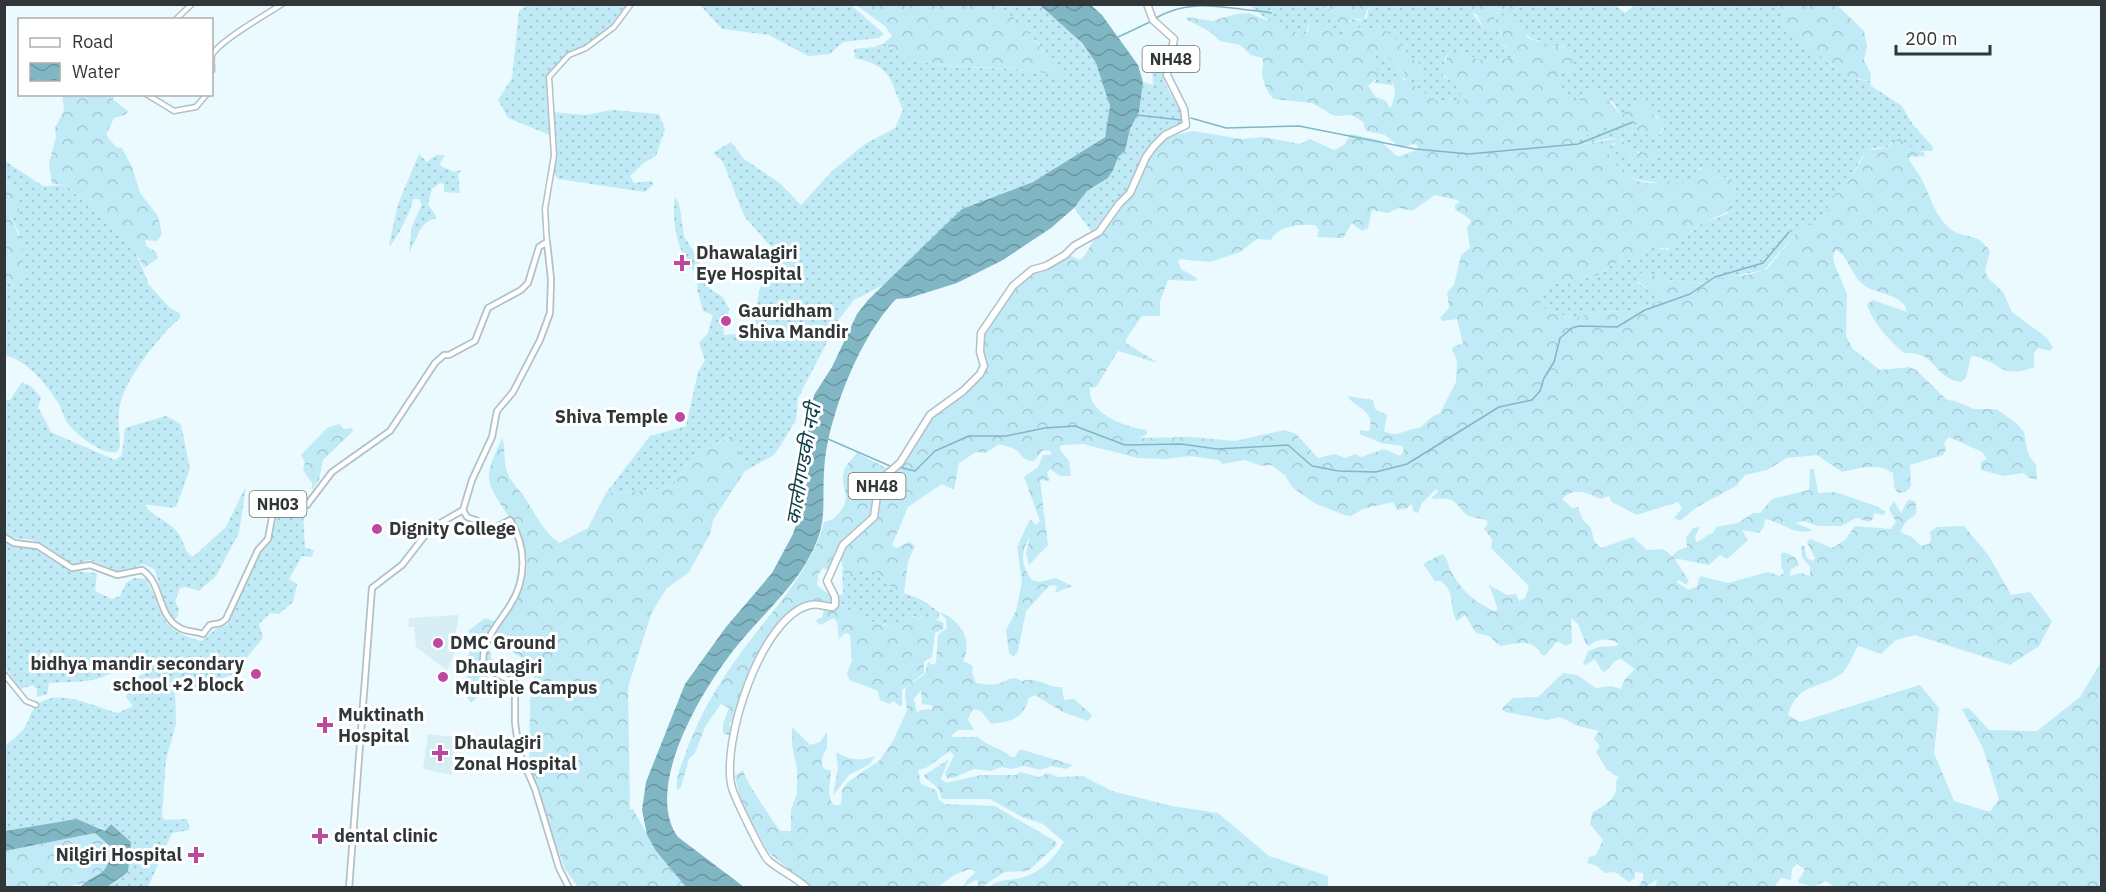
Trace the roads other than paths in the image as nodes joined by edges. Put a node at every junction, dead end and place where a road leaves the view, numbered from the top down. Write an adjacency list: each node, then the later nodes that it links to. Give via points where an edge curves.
1 (192, 4): 5 (street)
2 (282, 4): 6 (street, via 222,43)
3 (631, 4): 9 (street, via 614,27 586,48 569,55 549,77 554,155 545,209)
4 (1147, 4): 16 (highway, NH48, via 1153,20 1173,39 1167,75 1187,120 1183,128 1166,135 1154,146 1130,193 1100,232 1046,266 1032,270 1013,286 981,333 984,366 980,374 930,415 900,463 879,481 874,517 847,540 830,575 827,585 835,605 810,604 786,618 754,668 730,748 732,787 763,855)
5 (177, 18)
6 (213, 54)
7 (150, 96): 8 (street, via 174,111 196,107)
8 (205, 96)
9 (547, 242): 10 (main road, via 550,312 513,392 497,411 492,437 472,480); 11 (main road, NH03, via 538,249 528,284 488,308 475,341 435,363 390,430 332,472 307,505 274,507 268,538 222,623 210,625 203,633 180,629 168,620 152,581 142,570 117,575 90,565 72,568 38,546 14,543)
10 (464, 510): 14 (main road, via 430,529 408,558 372,588); 15 (main road, via 467,517 478,521 484,533 510,520 521,542 520,585 487,642 483,661 489,669 515,683 519,752)
11 (4, 537)
12 (4, 674): 13 (street, via 26,701)
13 (36, 705)
14 (349, 888)
15 (568, 888)
16 (807, 888)

